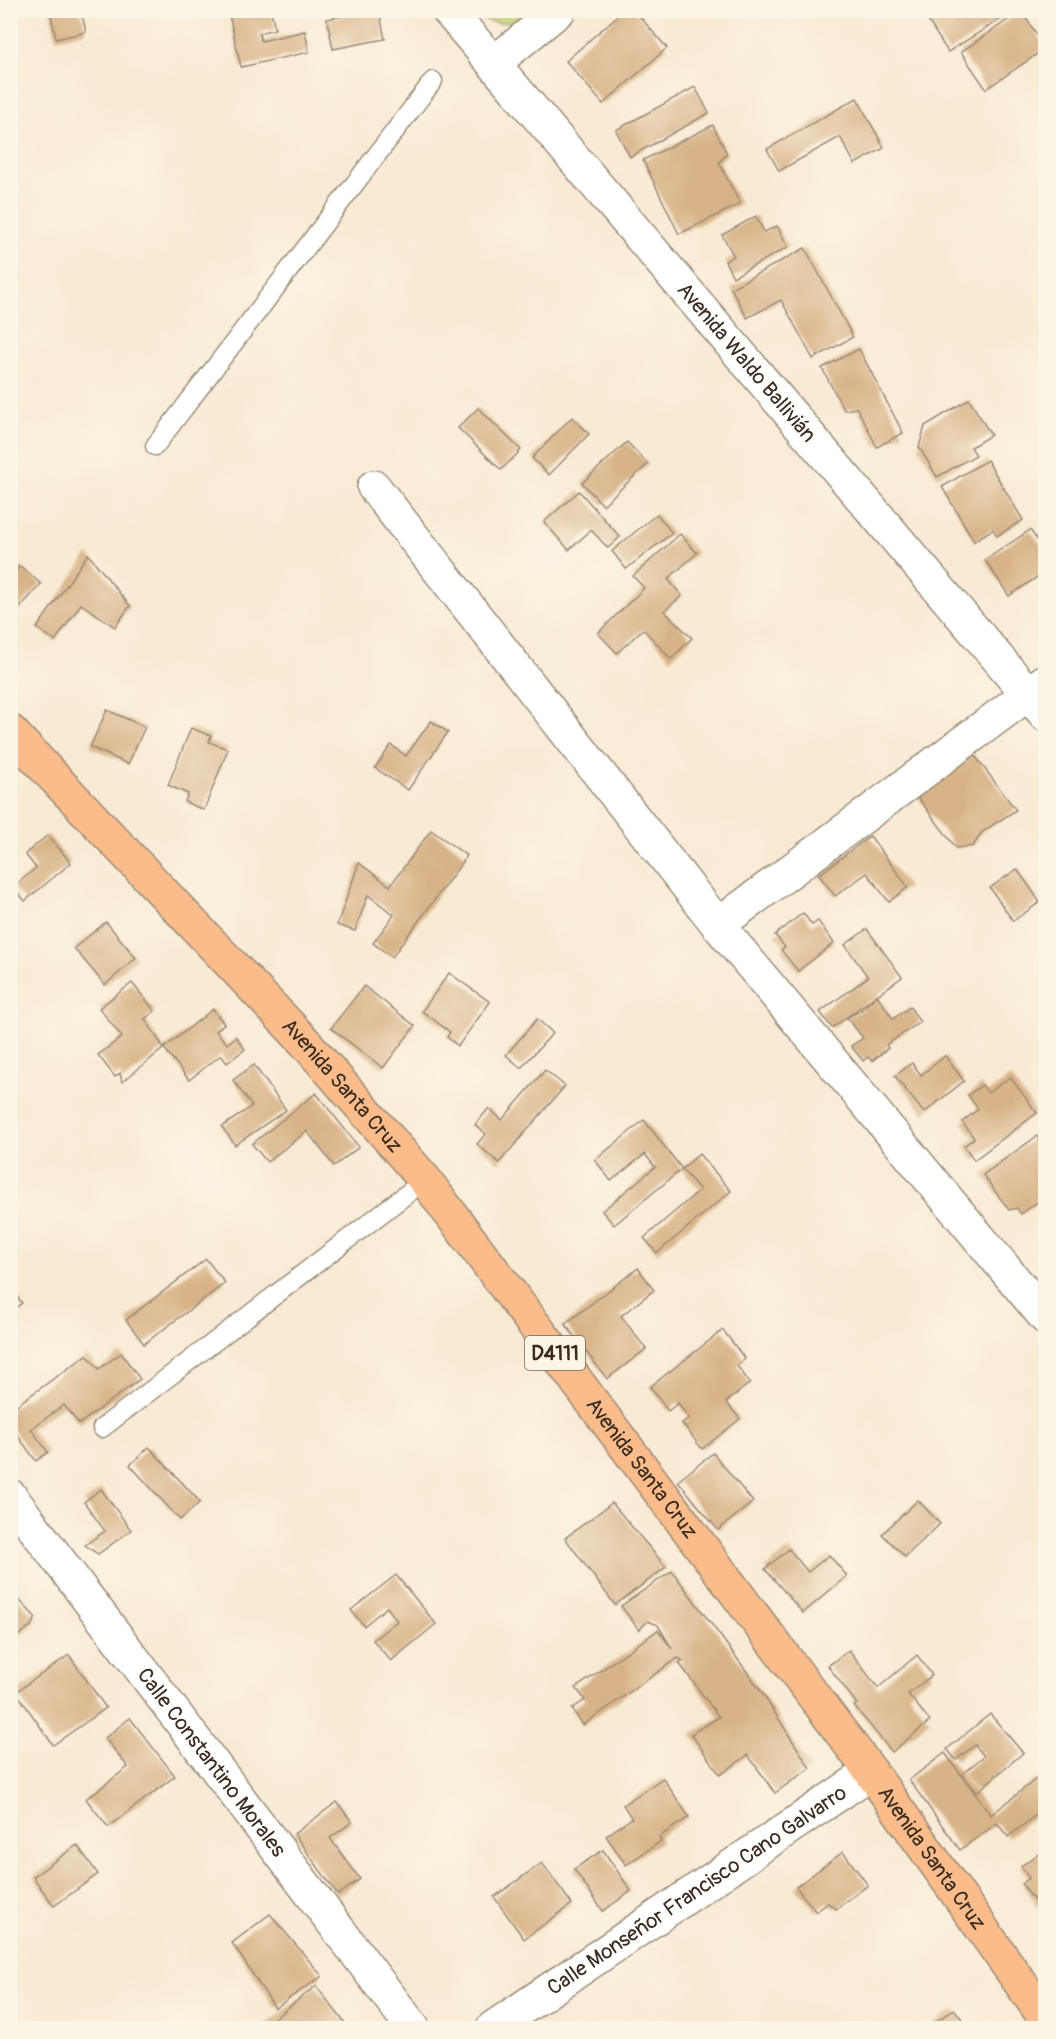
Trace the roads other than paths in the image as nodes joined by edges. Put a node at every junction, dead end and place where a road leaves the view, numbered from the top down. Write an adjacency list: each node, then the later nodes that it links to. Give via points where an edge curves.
1 (448, 10): 3 (street, Avenida Waldo Ballivián)
2 (559, 10): 3 (street)
3 (494, 63): 7 (street, Avenida Waldo Ballivián)
4 (433, 81): 5 (lane)
5 (155, 446)
6 (374, 487): 9 (street)
7 (1039, 696): 9 (street)
8 (10, 731): 10 (main road, Avenida Santa Cruz / D4111, via 303,1040)
9 (717, 925): 11 (street)
10 (425, 1180): 12 (lane); 14 (main road, Avenida Santa Cruz / D4111)
11 (1046, 1318)
12 (102, 1428)
13 (14, 1510): 16 (street, Calle Constantino Morales)
14 (871, 1772): 15 (main road, Avenida Santa Cruz / D4111); 17 (street, Calle Monseñor Francisco Cano Galvarro)
15 (1046, 2019)
16 (413, 2028)
17 (493, 2028)

